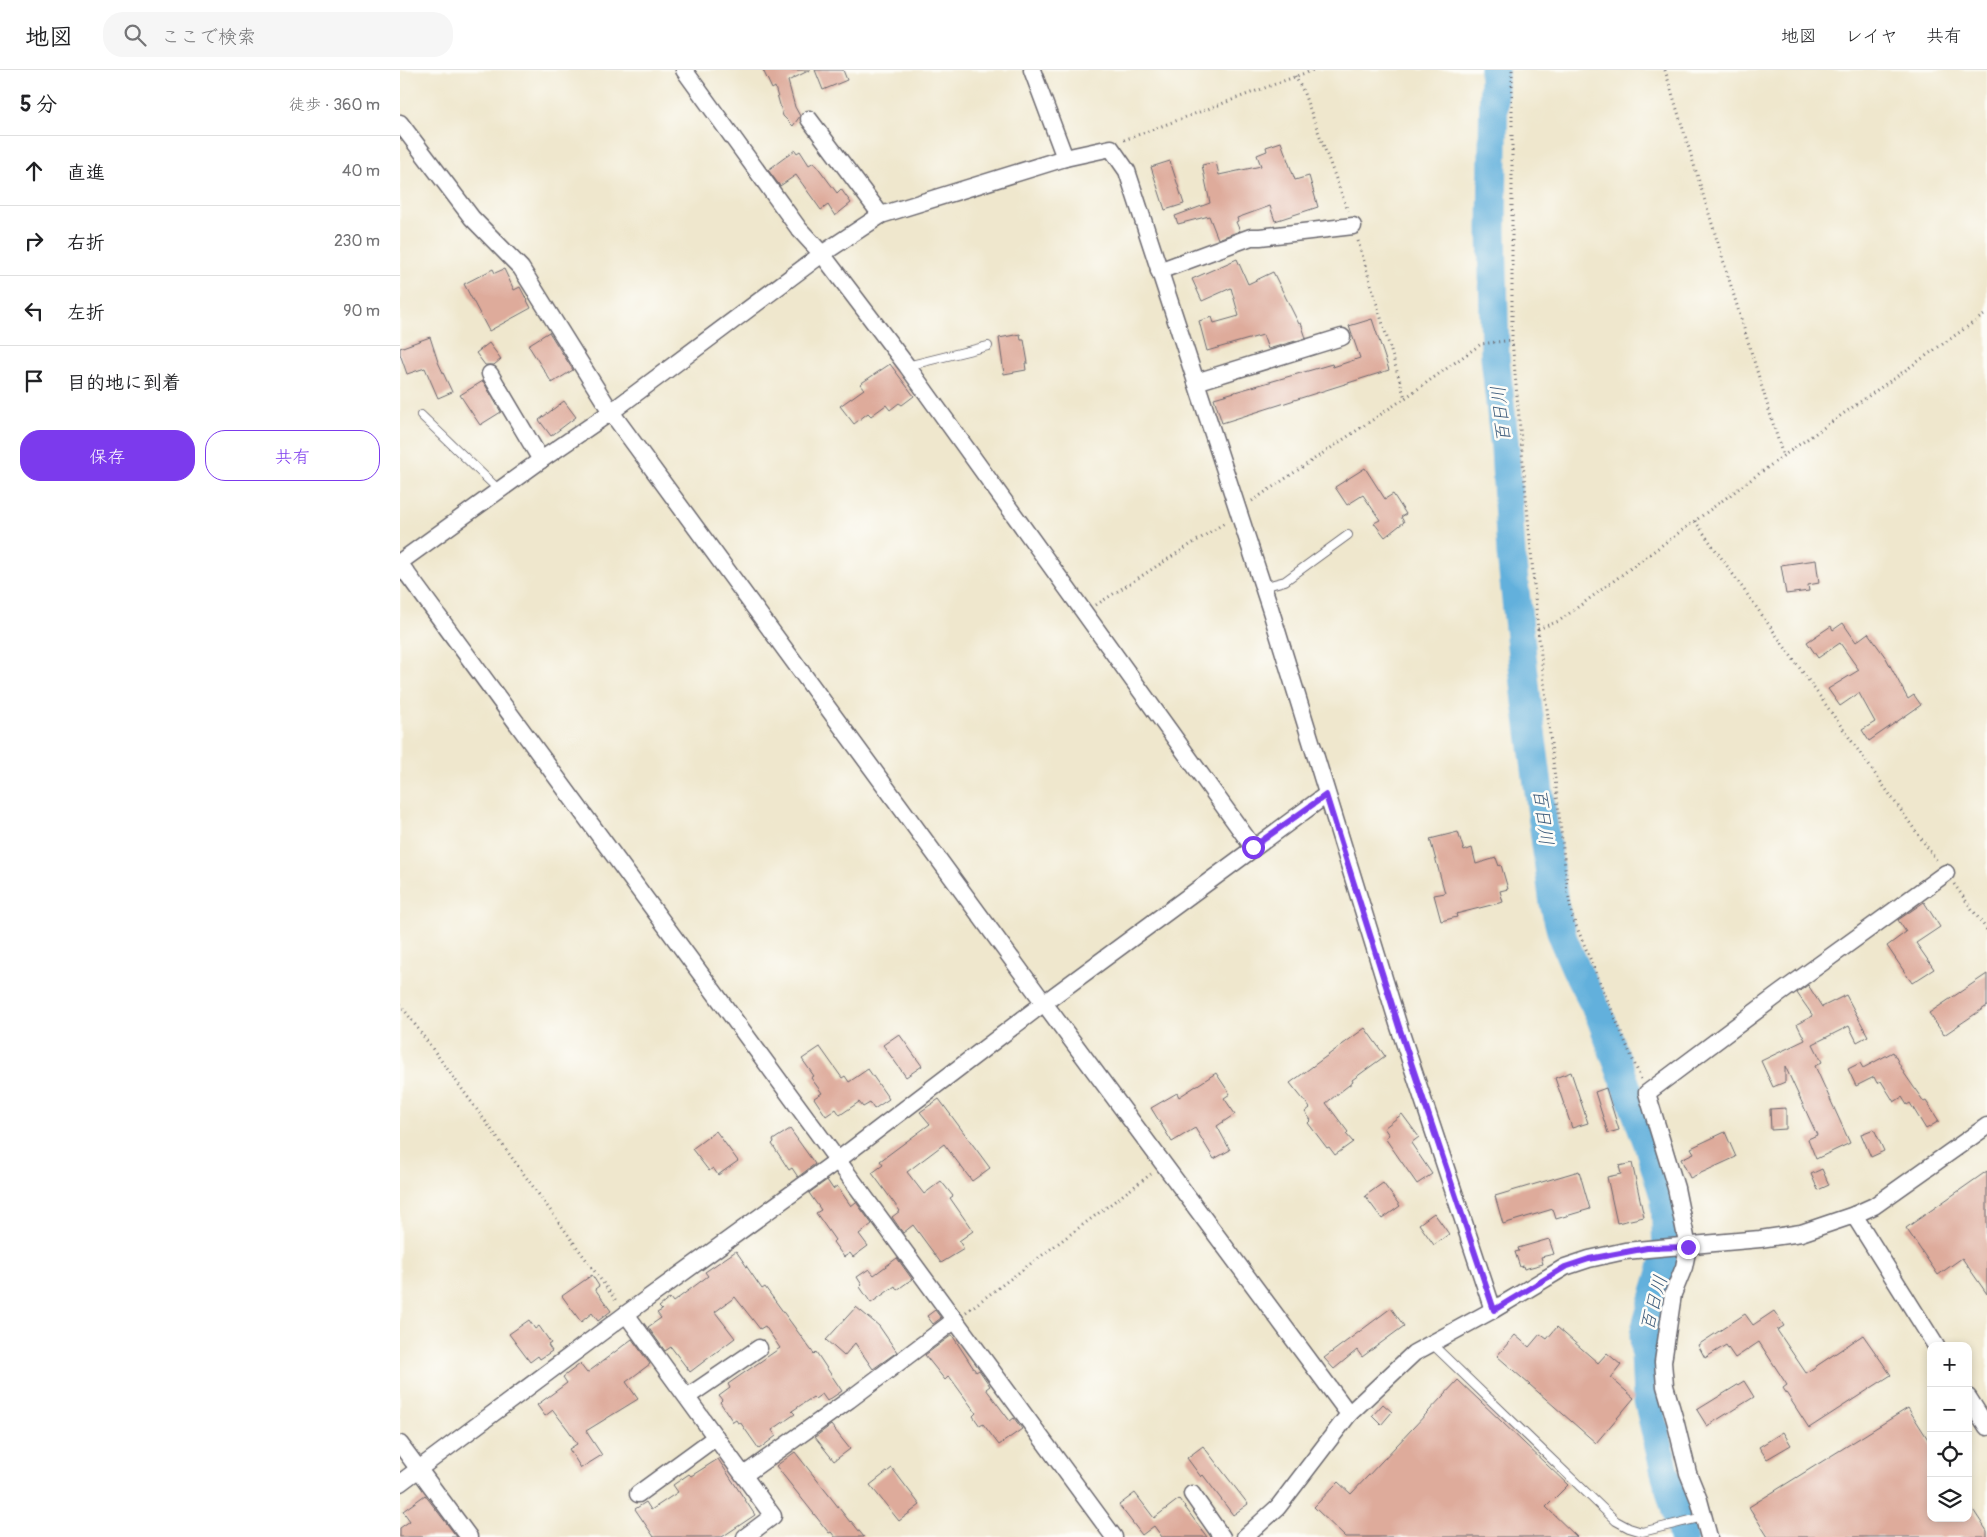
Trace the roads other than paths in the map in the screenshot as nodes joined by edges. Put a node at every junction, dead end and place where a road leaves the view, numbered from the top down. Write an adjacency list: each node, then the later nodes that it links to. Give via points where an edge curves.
1 (684, 70): 8 (street, via 799,229)
2 (1032, 70): 5 (street)
3 (809, 119): 6 (street)
4 (400, 123): 15 (street, via 472,218 521,268)
5 (1065, 158): 6 (street); 9 (street, via 1111,148 1127,171)
6 (881, 215): 8 (street)
7 (1353, 226): 9 (street, via 1250,237)
8 (822, 254): 12 (street); 15 (street)
9 (1159, 271): 14 (street)
10 (1342, 337): 14 (street)
11 (988, 346): 12 (lane)
12 (907, 366): 23 (street)
13 (490, 374): 17 (street)
14 (1196, 382): 21 (street)
15 (612, 412): 17 (street); 25 (street)
16 (421, 415): 18 (lane)
17 (541, 460): 18 (street)
18 (499, 490): 20 (street)
19 (1348, 535): 21 (lane, via 1285,581)
20 (400, 563): 27 (street)
21 (1263, 587): 22 (street)
22 (1326, 795): 23 (street); 30 (street, via 1399,1027)
23 (1253, 847): 25 (street)
24 (1946, 873): 29 (street, via 1647,1093 1676,1188)
25 (1044, 1003): 27 (street); 38 (street)
26 (1987, 1126): 28 (street, via 1874,1206)
27 (838, 1160): 31 (street); 32 (street)
28 (1854, 1215): 29 (street, via 1801,1233); 33 (street)
29 (1685, 1247): 30 (street, via 1647,1248 1589,1259 1565,1267); 47 (street, via 1684,1267 1673,1294 1663,1362 1665,1386 1688,1473)
30 (1494, 1310): 34 (street)
31 (626, 1314): 36 (street); 42 (street)
32 (955, 1320): 43 (street); 51 (street)
33 (1933, 1342)
34 (1432, 1344): 38 (street, via 1414,1353); 48 (lane, via 1604,1511)
35 (759, 1348): 36 (street)
36 (687, 1397): 40 (street)
37 (1972, 1403): 39 (street)
38 (1349, 1414): 53 (street, via 1278,1507)
39 (1987, 1427)
40 (716, 1437): 43 (street); 45 (street)
41 (400, 1444): 42 (street)
42 (419, 1469): 44 (street); 49 (street)
43 (744, 1475): 50 (street, via 773,1516)
44 (400, 1484)
45 (638, 1494)
46 (1192, 1494): 52 (street)
47 (1704, 1516): 48 (lane); 54 (street)
48 (1643, 1535)
49 (469, 1537)
50 (745, 1537)
51 (1114, 1537)
52 (1222, 1537)
53 (1245, 1537)
54 (1709, 1537)

